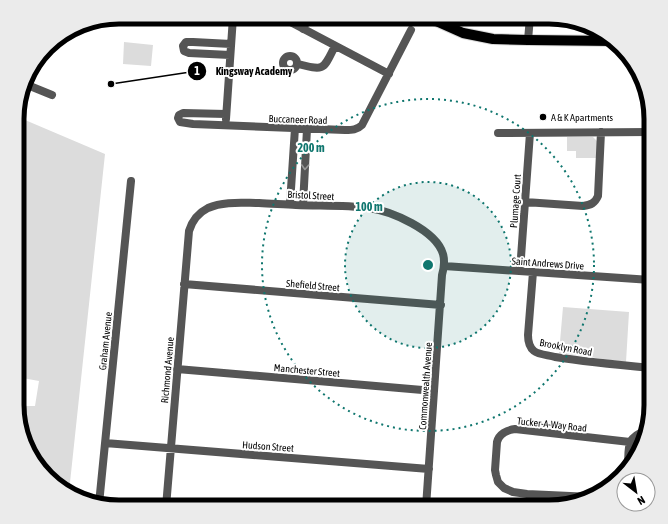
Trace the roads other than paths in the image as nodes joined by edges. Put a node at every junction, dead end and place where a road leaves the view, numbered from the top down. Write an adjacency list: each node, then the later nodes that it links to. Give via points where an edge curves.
1 (232, 24): 10 (street)
2 (294, 24): 6 (street)
3 (306, 24): 6 (street)
4 (443, 24): 8 (main road, via 463,33 493,39)
5 (529, 24): 8 (street)
6 (303, 29): 11 (street)
7 (411, 30): 14 (street, Buccaneer Road)
8 (528, 40): 9 (main road)
9 (602, 40)
10 (231, 44): 12 (street); 12 (street, via 186,42 183,46 184,51 189,53)
11 (335, 46): 13 (street, via 323,67 314,68); 14 (street)
12 (230, 55): 17 (street)
13 (298, 64)
14 (389, 74): 20 (street, Buccaneer Road, via 360,127 355,130)
15 (30, 86): 16 (street)
16 (52, 95)
17 (226, 114): 18 (street); 18 (street, Buccaneer Road, via 183,113 178,118 186,124)
18 (226, 126): 19 (street, Buccaneer Road)
19 (295, 128): 20 (street, Buccaneer Road); 27 (street)
20 (307, 129): 28 (street, one-way to 28)
21 (601, 132): 22 (street); 24 (street); 26 (street, via 598,196 593,203 583,206)
22 (644, 132)
23 (498, 133): 24 (street)
24 (530, 133): 26 (street, Plumage Court)
25 (130, 180): 41 (street, Graham Avenue)
26 (525, 202): 31 (street, Plumage Court)
27 (290, 204): 28 (street, Bristol Street); 29 (street, Bristol Street, via 234,203 213,207 203,211 196,218)
28 (303, 205): 30 (street, Bristol Street, via 369,208 400,218 420,228 438,243)
29 (188, 234): 34 (street, Richmond Avenue)
30 (444, 266): 31 (street, Saint Andrews Drive); 35 (street, Commonwealth Avenue)
31 (520, 271): 32 (street, Saint Andrews Drive)
32 (533, 272): 33 (street, Saint Andrews Drive); 36 (street, Brooklyn Road, via 528,334 529,345 533,350 539,354 571,360)
33 (644, 280)
34 (184, 284): 35 (street, Shefield Street); 37 (street, Richmond Avenue)
35 (441, 305): 38 (street, Commonwealth Avenue)
36 (644, 367)
37 (177, 369): 38 (street, Manchester Street); 42 (street, Richmond Avenue)
38 (434, 391): 44 (street, Commonwealth Avenue)
39 (639, 434): 40 (street)
40 (630, 442): 43 (street); 45 (street, Tucker-A-Way Road, via 515,429 499,437 496,449 496,476 504,488 527,494)
41 (105, 443): 42 (street, Hudson Street); 46 (street, Graham Avenue)
42 (171, 448): 44 (street, Hudson Street); 47 (street, Richmond Avenue)
43 (629, 455)
44 (429, 469): 48 (street, Commonwealth Avenue)
45 (575, 496)
46 (100, 498)
47 (167, 500)
48 (427, 500)

